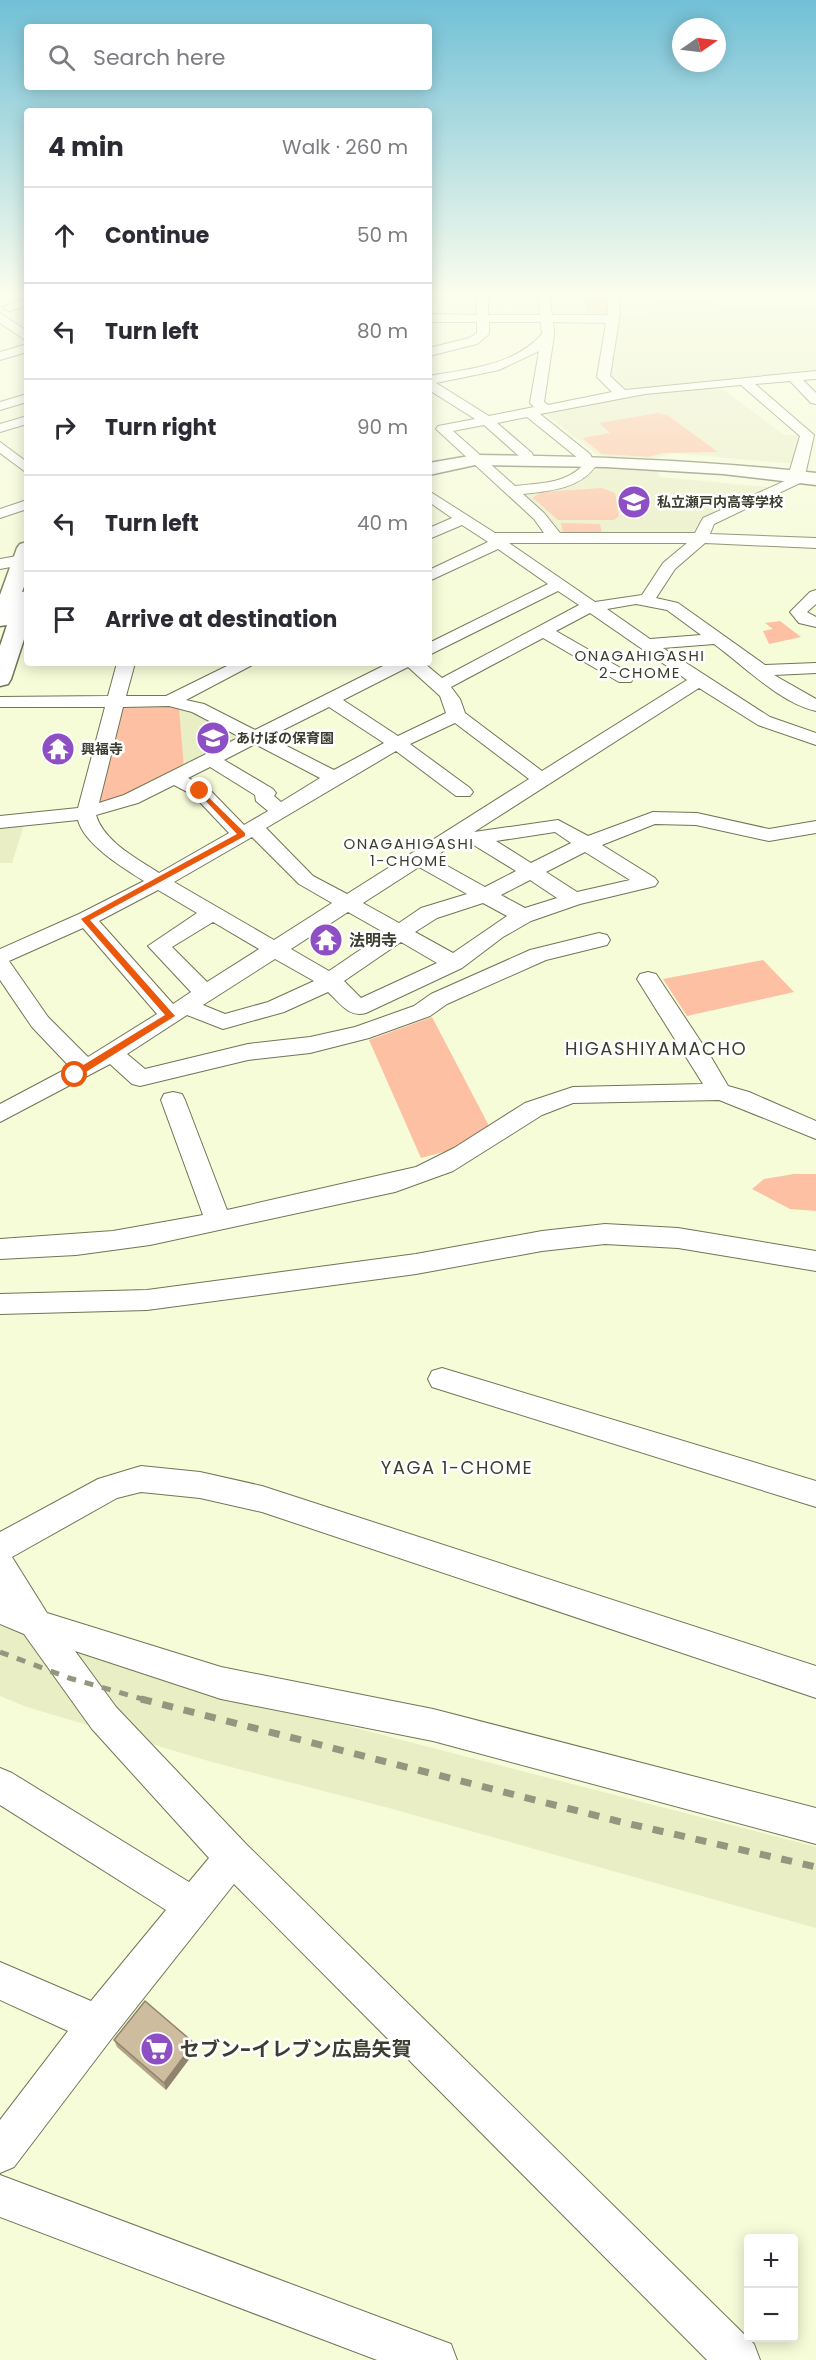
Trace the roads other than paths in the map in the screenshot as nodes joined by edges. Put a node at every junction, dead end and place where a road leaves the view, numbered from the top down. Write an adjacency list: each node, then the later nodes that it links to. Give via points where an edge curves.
1 (461, 403): 9 (street)
2 (488, 403): 8 (street)
3 (537, 403): 6 (street)
4 (571, 403): 6 (street)
5 (771, 403): 14 (street)
6 (544, 408): 7 (street)
7 (528, 411): 8 (street); 18 (street)
8 (507, 415): 9 (street)
9 (485, 419): 12 (street); 17 (street)
10 (24, 421): 11 (street)
11 (3, 427): 13 (street)
12 (440, 427): 16 (street)
13 (20, 435)
14 (812, 435): 21 (street)
15 (0, 446): 19 (street)
16 (475, 460): 17 (main road); 20 (main road); 23 (street)
17 (528, 461): 18 (main road)
18 (589, 462): 21 (main road, via 723,468); 23 (street, via 584,473 567,482)
19 (24, 466)
20 (432, 468)
21 (797, 476): 22 (main road); 30 (street, via 793,483 708,521)
22 (816, 479)
23 (513, 491): 29 (street)
24 (432, 497): 27 (street)
25 (24, 505): 26 (street)
26 (0, 514)
27 (464, 518): 28 (street); 31 (street)
28 (432, 533)
29 (555, 537): 30 (street); 31 (street)
30 (700, 538): 32 (street); 39 (street, via 669,566)
31 (495, 541): 36 (street); 37 (street)
32 (816, 543)
33 (24, 554): 35 (street)
34 (24, 559): 40 (main road)
35 (0, 564)
36 (432, 574)
37 (560, 584): 41 (street); 46 (street)
38 (816, 595): 42 (street, via 798,612)
39 (647, 600): 41 (street); 44 (street, via 672,606)
40 (14, 607): 54 (main road)
41 (596, 607): 43 (street); 45 (street)
42 (816, 622)
43 (544, 631): 53 (street); 56 (street)
44 (715, 639): 45 (street); 52 (street)
45 (647, 644): 55 (street)
46 (432, 648)
47 (125, 666): 58 (street)
48 (241, 666): 59 (street)
49 (397, 666): 57 (street)
50 (417, 666): 56 (street)
51 (816, 668): 52 (street)
52 (761, 670): 61 (street, via 772,682)
53 (625, 678)
54 (0, 679)
55 (699, 680): 64 (street, via 764,721); 69 (street)
56 (440, 686): 62 (street, via 455,704)
57 (330, 700): 63 (street); 65 (street)
58 (116, 701): 59 (street); 60 (street); 72 (street)
59 (169, 701): 63 (street, via 198,708)
60 (0, 702)
61 (816, 706)
62 (456, 715): 65 (street); 69 (street)
63 (255, 738): 66 (street); 68 (street)
64 (816, 739)
65 (398, 744): 68 (street); 70 (street)
66 (210, 759): 67 (street); 71 (street, via 266,793 263,797)
67 (174, 778): 72 (street); 75 (street, via 200,791)
68 (334, 778): 71 (street)
69 (543, 780): 76 (street)
70 (463, 792)
71 (281, 812): 75 (street)
72 (86, 814): 73 (street); 81 (street, via 99,838)
73 (0, 822)
74 (816, 827): 78 (street, via 769,835 697,819 653,818)
75 (248, 831): 81 (street); 84 (street, via 306,880)
76 (455, 836): 77 (street); 79 (street)
77 (477, 838): 78 (street, via 558,826); 80 (street)
78 (585, 844): 80 (street); 83 (street, via 648,882)
79 (419, 859): 82 (street); 84 (street)
80 (531, 870): 82 (street); 83 (street)
81 (157, 881): 85 (street); 87 (street)
82 (485, 895): 86 (street); 88 (street, via 429,913)
83 (574, 899): 86 (street)
84 (349, 903): 88 (street); 90 (street)
85 (214, 912): 90 (street); 96 (street, via 159,946)
86 (523, 916): 92 (street)
87 (86, 919): 91 (street); 96 (street)
88 (400, 932): 92 (street); 95 (street)
89 (600, 940): 97 (street, via 538,955 439,999 423,1011 361,1033 310,1045 248,1052 140,1078)
90 (276, 949): 95 (street); 96 (street)
91 (0, 957)
92 (454, 963): 95 (street, via 358,1008)
93 (0, 964): 98 (street, via 40,1022)
94 (648, 979): 99 (street)
95 (330, 981): 96 (street, via 276,1007 223,1022)
96 (187, 1005): 97 (street)
97 (111, 1053): 98 (street)
98 (86, 1069): 101 (street)
99 (719, 1092): 102 (street); 103 (street, via 616,1092 549,1100 478,1147 425,1173)
100 (173, 1100): 103 (street)
101 (0, 1114)
102 (816, 1131)
103 (219, 1222): 104 (street, via 98,1245)
104 (0, 1249)
105 (816, 1261): 106 (street, via 678,1238 605,1234 147,1300)
106 (0, 1304)
107 (442, 1379): 108 (street)
108 (816, 1494)
109 (0, 1548): 113 (street, via 109,1488 141,1479 200,1485 262,1499)
110 (0, 1565): 112 (street)
111 (0, 1609): 112 (street)
112 (36, 1624): 115 (street, via 221,1683 433,1725); 116 (street, via 104,1718)
113 (816, 1682)
114 (0, 1785): 117 (street)
115 (816, 1826)
116 (233, 1857): 117 (street); 123 (street)
117 (194, 1906): 119 (street)
118 (0, 1981): 119 (street)
119 (98, 2025): 120 (street)
120 (0, 2153)
121 (0, 2196): 122 (street)
122 (435, 2360)
123 (738, 2360)

